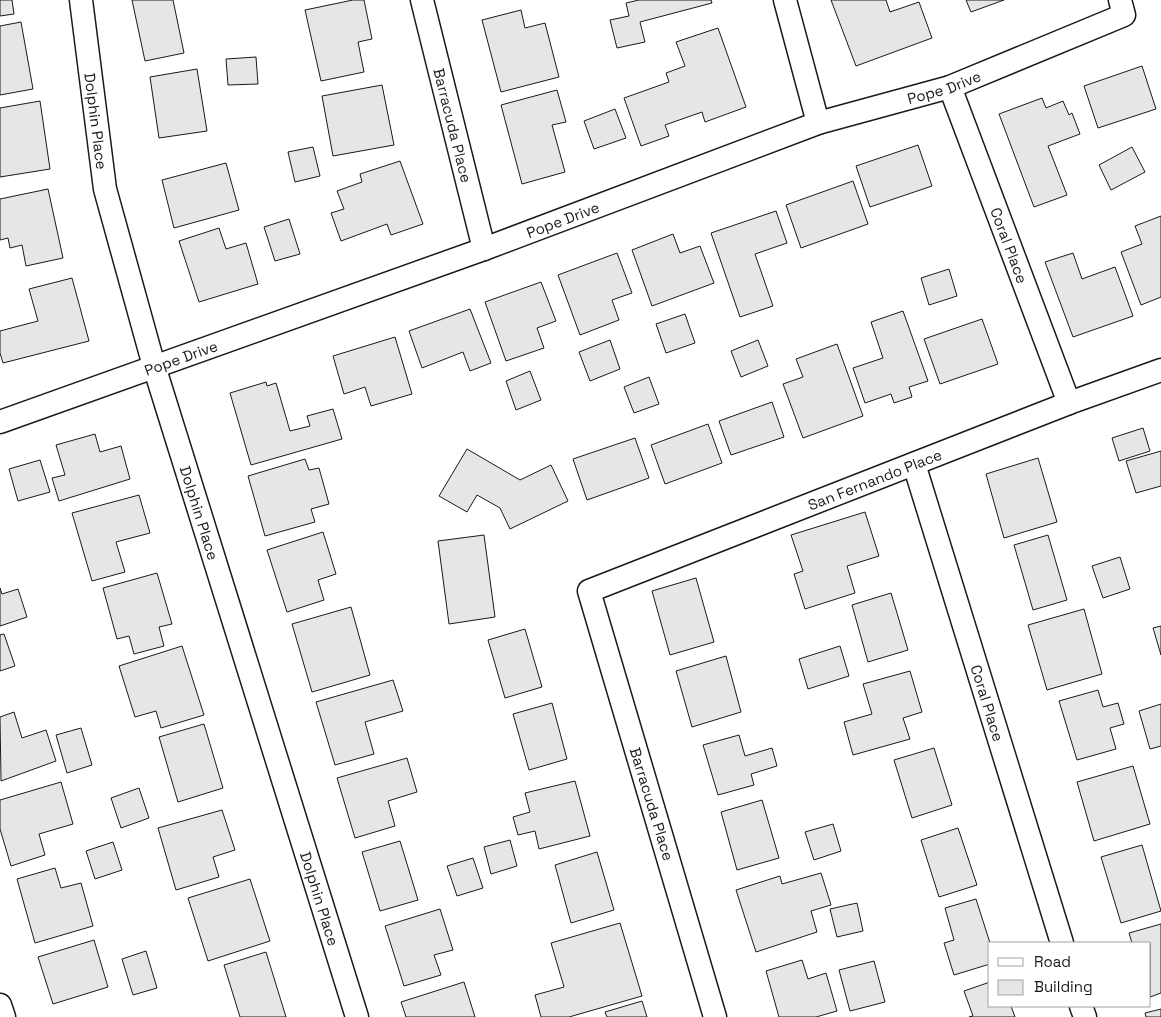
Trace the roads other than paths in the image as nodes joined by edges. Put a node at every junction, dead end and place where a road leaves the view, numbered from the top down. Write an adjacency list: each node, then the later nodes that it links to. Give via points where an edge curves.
1 (81, 0): 8 (street, Dolphin Place, via 106,189)
2 (422, 0): 7 (street, Barracuda Place)
3 (785, 0): 6 (street)
4 (1122, 8): 5 (street, Pope Drive)
5 (950, 87): 6 (street, Pope Drive); 10 (street, Coral Place)
6 (818, 123): 7 (street, Pope Drive)
7 (484, 249): 8 (street, Pope Drive)
8 (154, 366): 11 (street, Pope Drive); 17 (street, Dolphin Place)
9 (1161, 370): 10 (street, San Fernando Place)
10 (1069, 403): 12 (street, San Fernando Place)
11 (0, 422)
12 (914, 464): 13 (street, San Fernando Place); 14 (street, Coral Place)
13 (589, 591): 18 (street, Barracuda Place)
14 (1062, 942)
15 (0, 1005): 16 (street)
16 (4, 1017)
17 (357, 1017)
18 (715, 1017)

